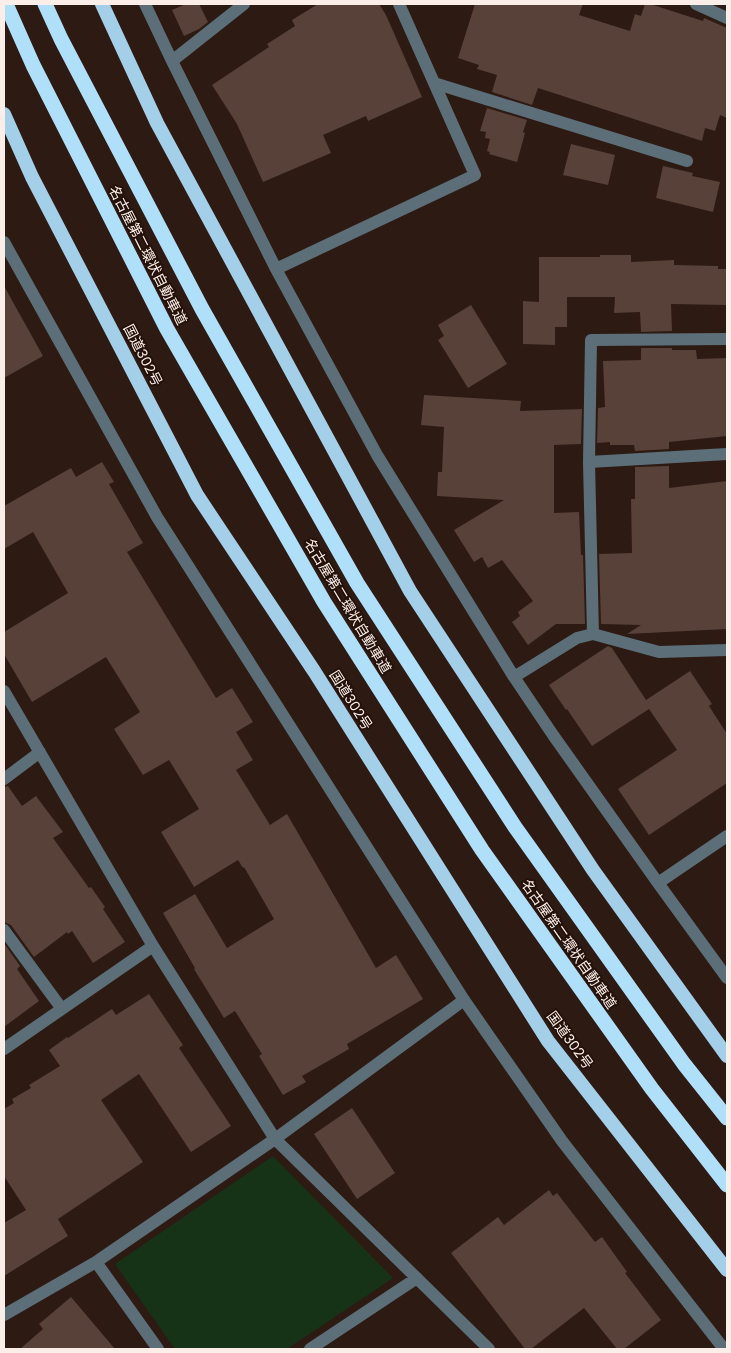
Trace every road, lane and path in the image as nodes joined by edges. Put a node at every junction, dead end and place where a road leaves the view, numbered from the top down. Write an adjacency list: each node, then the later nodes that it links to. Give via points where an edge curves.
1 (6, 4): 35 (highway, 名古屋第二環状自動車道, via 32,65 167,329 324,602 482,850 652,1088)
2 (45, 4): 33 (highway, 名古屋第二環状自動車道, via 202,309 357,583 515,827 684,1064)
3 (102, 4): 32 (highway, via 157,123 410,591 593,870)
4 (145, 4): 9 (street)
5 (244, 4): 9 (street)
6 (399, 4): 10 (street)
7 (696, 4): 8 (street)
8 (727, 18)
9 (172, 61): 14 (street)
10 (434, 83): 12 (street); 14 (street, via 475,175)
11 (4, 114): 37 (highway, 国道302号, via 32,176 198,496 314,671 548,1041)
12 (687, 161)
13 (4, 242): 29 (street, via 157,517)
14 (276, 269): 20 (street, via 377,455)
15 (727, 339): 17 (street, via 591,340)
16 (727, 454): 17 (street)
17 (589, 462): 18 (street)
18 (593, 634): 19 (street, via 659,652); 20 (street, via 577,638)
19 (727, 650)
20 (514, 677): 25 (street)
21 (4, 691): 22 (street)
22 (40, 752): 23 (street); 27 (street)
23 (4, 780)
24 (727, 836): 25 (street)
25 (658, 883): 28 (street)
26 (4, 930): 30 (street)
27 (153, 946): 30 (street); 34 (street)
28 (727, 978)
29 (464, 1000): 34 (street); 43 (street, via 562,1141)
30 (62, 1009): 31 (street)
31 (4, 1049)
32 (727, 1056)
33 (727, 1118)
34 (275, 1139): 36 (street); 38 (street)
35 (727, 1185)
36 (96, 1262): 39 (street); 40 (street)
37 (727, 1270)
38 (417, 1278): 41 (street); 42 (street)
39 (4, 1315)
40 (158, 1349)
41 (310, 1349)
42 (490, 1349)
43 (724, 1349)

